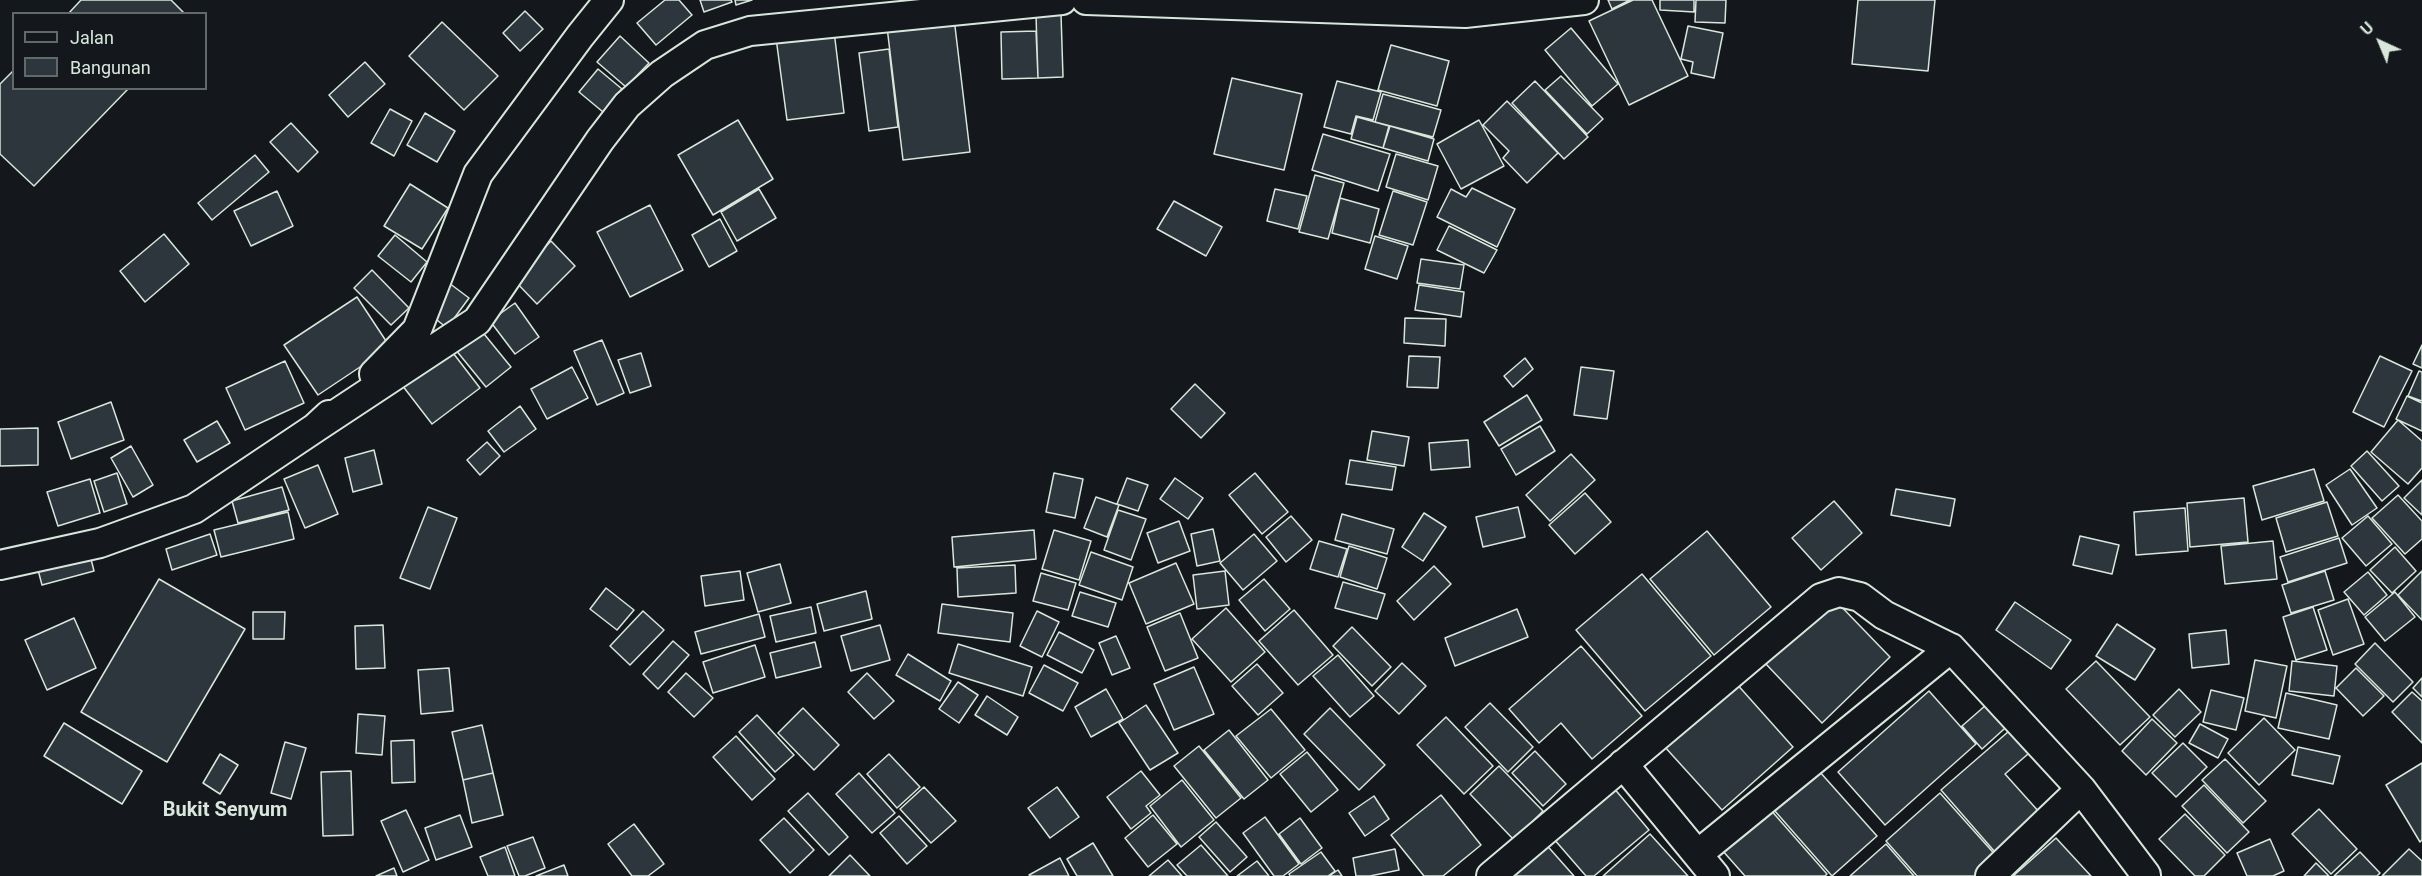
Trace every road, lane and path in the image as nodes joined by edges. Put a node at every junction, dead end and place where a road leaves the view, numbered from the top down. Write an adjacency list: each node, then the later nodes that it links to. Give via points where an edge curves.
1 (609, 0): 5 (street, via 478,174 417,330)
2 (1062, 0): 5 (street, via 750,31 705,45 662,74 627,105 477,321)
3 (1086, 0): 4 (street, via 1465,14)
4 (1584, 0)
5 (315, 428): 6 (street, via 194,509 100,543)
6 (0, 565)
7 (1951, 648): 8 (street, via 1884,615 1860,597 1839,592 1821,598); 9 (street); 10 (street)
8 (1623, 764): 10 (street); 12 (street)
9 (2081, 789): 11 (street); 14 (street)
10 (1698, 854): 13 (street)
11 (2146, 875)
12 (1491, 876)
13 (1715, 876)
14 (1990, 876)

